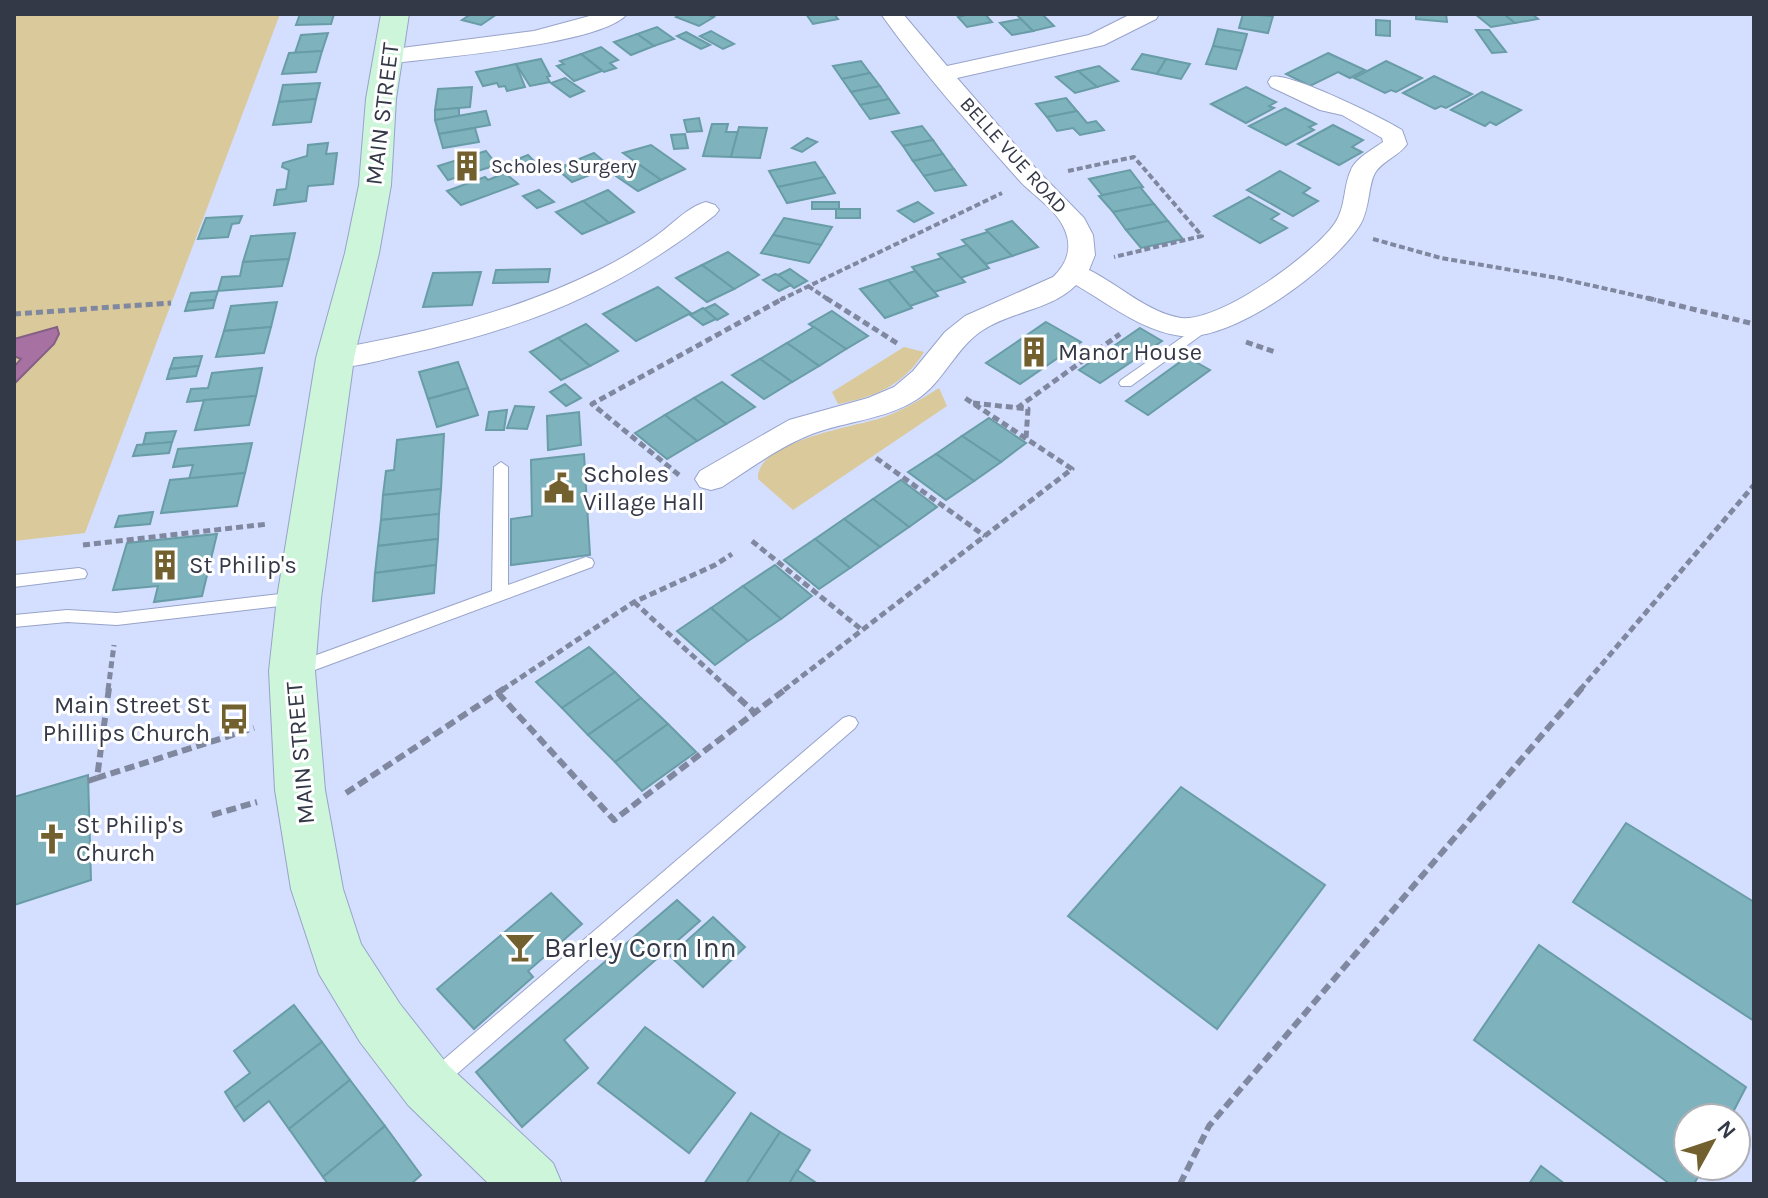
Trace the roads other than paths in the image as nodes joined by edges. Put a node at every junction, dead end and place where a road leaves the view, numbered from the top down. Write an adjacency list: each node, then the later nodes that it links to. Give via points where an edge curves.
1 (395, 14): 5 (street, MAIN STREET)
2 (616, 14): 5 (street, via 551,34)
3 (892, 14): 6 (street, BELLE VUE ROAD)
4 (1148, 14): 6 (street, via 1096,40)
5 (386, 57): 11 (street, MAIN STREET, via 375,185)
6 (942, 74): 9 (street, BELLE VUE ROAD, via 1031,179 1071,216 1082,244)
7 (1279, 82): 10 (street, via 1350,110 1394,135 1395,144 1363,170 1352,215 1324,250 1242,309 1199,326)
8 (706, 210): 11 (street, via 627,268 558,301 485,328)
9 (1075, 269): 10 (street, via 1147,314); 14 (street, via 1043,296 960,331 924,379 904,394 800,427)
10 (1177, 326): 12 (lane, via 1197,333)
11 (335, 358): 19 (street, MAIN STREET)
12 (1126, 383)
13 (501, 467): 18 (lane)
14 (699, 480)
15 (586, 563): 18 (lane)
16 (79, 574): 17 (lane)
17 (14, 581)
18 (500, 595): 21 (lane)
19 (299, 598): 20 (lane, via 117,619); 21 (street, MAIN STREET)
20 (14, 621)
21 (292, 671): 23 (street, MAIN STREET, via 304,821 317,889 338,956)
22 (849, 723): 23 (lane)
23 (428, 1085): 24 (street, MAIN STREET)
24 (532, 1184)

